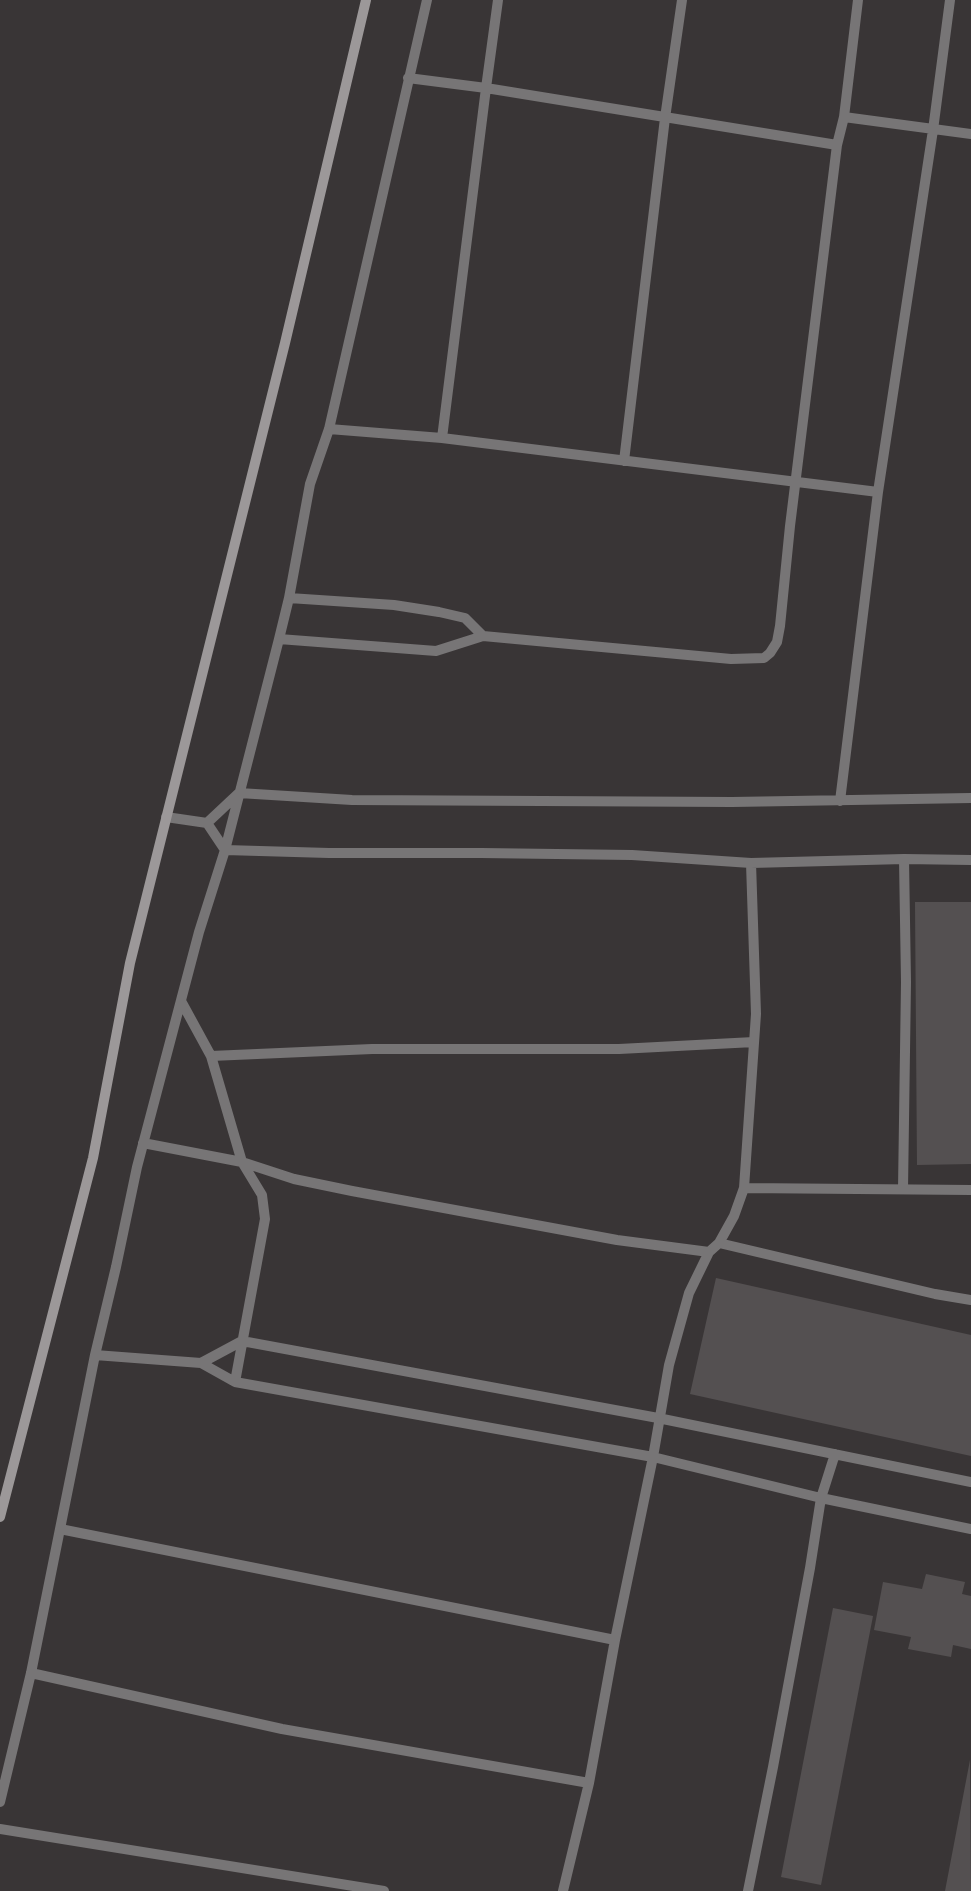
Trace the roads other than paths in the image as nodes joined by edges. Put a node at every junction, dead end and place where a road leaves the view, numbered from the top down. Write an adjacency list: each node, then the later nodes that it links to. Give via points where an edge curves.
1 (366, 0): 25 (main road, via 285,343)
2 (427, 0): 7 (street)
3 (498, 0): 8 (street)
4 (682, 0): 10 (street)
5 (858, 0): 9 (street)
6 (950, 0): 11 (street)
7 (408, 78): 8 (street); 14 (street)
8 (486, 88): 10 (street); 15 (street)
9 (844, 117): 11 (street); 13 (street)
10 (666, 118): 13 (street); 16 (street)
11 (933, 130): 12 (street); 18 (street)
12 (971, 134)
13 (837, 145): 17 (street)
14 (329, 428): 15 (street); 19 (street, via 310,484)
15 (442, 438): 16 (street)
16 (624, 461): 17 (street)
17 (796, 482): 18 (street); 20 (street, via 780,626 777,642 764,658 731,659)
18 (878, 492): 24 (street)
19 (289, 598): 20 (street, via 394,605 439,612 465,618); 21 (street)
20 (483, 636): 21 (street, via 436,651)
21 (280, 639): 22 (street)
22 (239, 793): 24 (street, via 352,800); 26 (street); 27 (street)
23 (971, 798): 24 (street)
24 (840, 801)
25 (166, 817): 26 (street); 51 (main road, via 130,964 93,1158)
26 (207, 823): 27 (street)
27 (225, 850): 30 (street, via 632,855); 31 (street)
28 (904, 859): 29 (street); 30 (street); 37 (street)
29 (971, 860)
30 (751, 863): 32 (street)
31 (181, 1001): 33 (street); 34 (street)
32 (754, 1042): 33 (street, via 619,1049 372,1049); 36 (street)
33 (211, 1056): 35 (street)
34 (143, 1143): 35 (street); 43 (street)
35 (242, 1162): 40 (street, via 294,1179 434,1207 617,1240); 42 (street, via 262,1195 265,1219)
36 (744, 1188): 37 (street); 39 (street)
37 (903, 1190): 38 (street)
38 (971, 1190)
39 (719, 1243): 40 (street); 41 (street)
40 (709, 1252): 46 (street, via 689,1294)
41 (971, 1300)
42 (242, 1340): 44 (street); 45 (street); 46 (street)
43 (95, 1354): 44 (street); 52 (street)
44 (201, 1364): 45 (street)
45 (235, 1382): 48 (street)
46 (658, 1418): 47 (street); 48 (street)
47 (835, 1454): 49 (street); 50 (street)
48 (653, 1457): 50 (street); 54 (street)
49 (971, 1482)
50 (821, 1498): 53 (street); 61 (street)
51 (0, 1518)
52 (60, 1529): 54 (street); 55 (street)
53 (971, 1529)
54 (615, 1640): 56 (street)
55 (31, 1673): 56 (street, via 282,1729); 57 (street)
56 (589, 1783): 60 (street)
57 (0, 1802)
58 (0, 1829): 59 (street)
59 (384, 1891)
60 (563, 1891)
61 (748, 1891)

